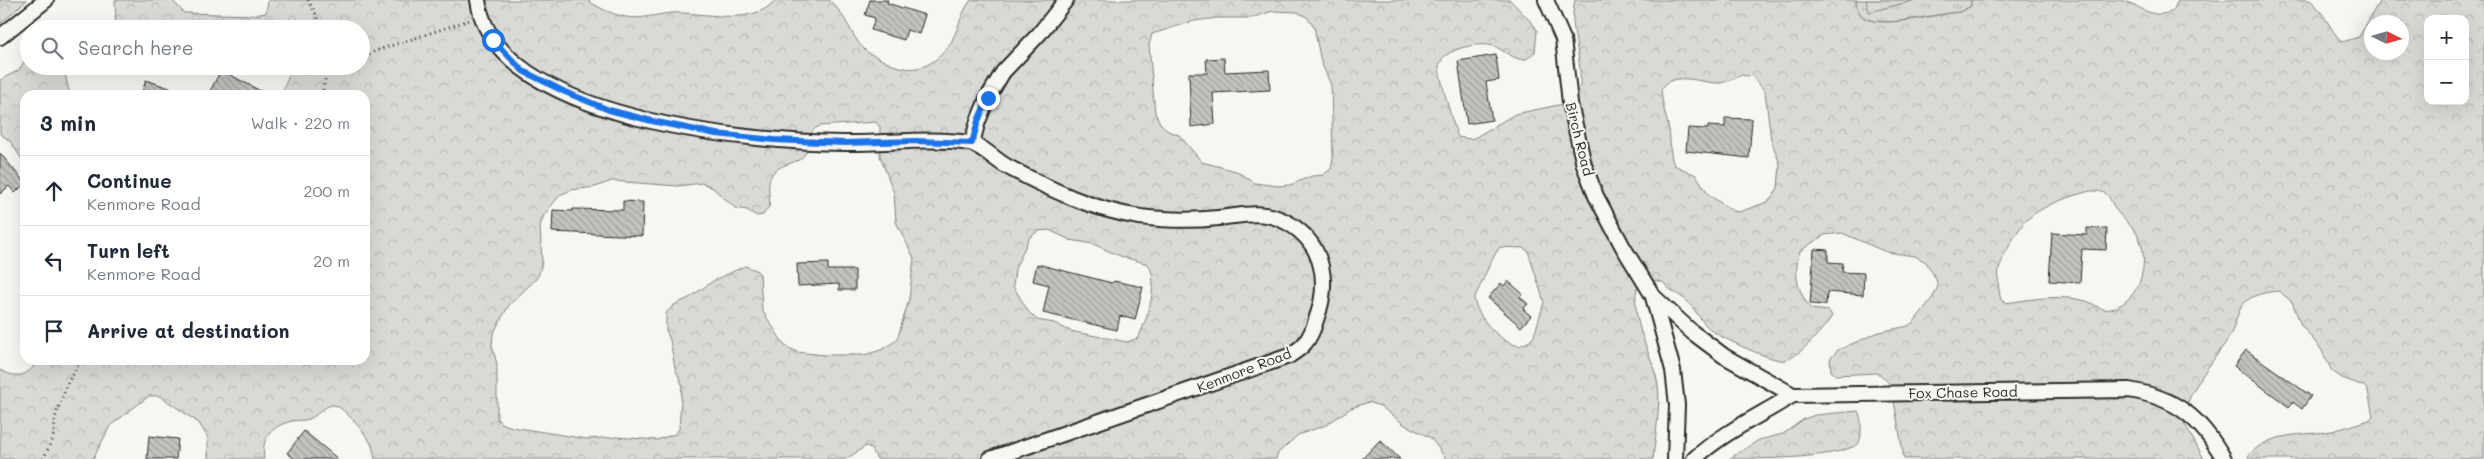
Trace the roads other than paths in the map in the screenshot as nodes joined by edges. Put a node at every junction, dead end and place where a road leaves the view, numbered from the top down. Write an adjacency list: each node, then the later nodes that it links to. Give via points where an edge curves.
1 (46, 0): 5 (street)
2 (478, 0): 8 (street, via 493,40 523,71 609,110 716,134 774,140)
3 (1066, 0): 8 (street, via 1003,72 988,98)
4 (1546, 0): 9 (street, Birch Road, via 1563,39 1570,103 1584,165 1596,196)
5 (21, 20)
6 (20, 21): 7 (street)
7 (0, 37)
8 (972, 143): 11 (street, Kenmore Road, via 999,162 1060,194 1138,216 1175,220 1218,219 1256,213 1279,219 1298,230 1311,245 1321,264 1325,284 1323,301 1305,344 1288,356)
9 (1653, 296): 10 (street, Birch Road, via 1724,356); 12 (street, Birch Road, via 1673,370 1677,405)
10 (1793, 395): 13 (street, via 1732,428); 14 (street, Fox Chase Road, via 2129,390 2155,395 2175,405 2207,432)
11 (990, 459)
12 (1675, 459)
13 (1694, 459)
14 (2224, 459)

